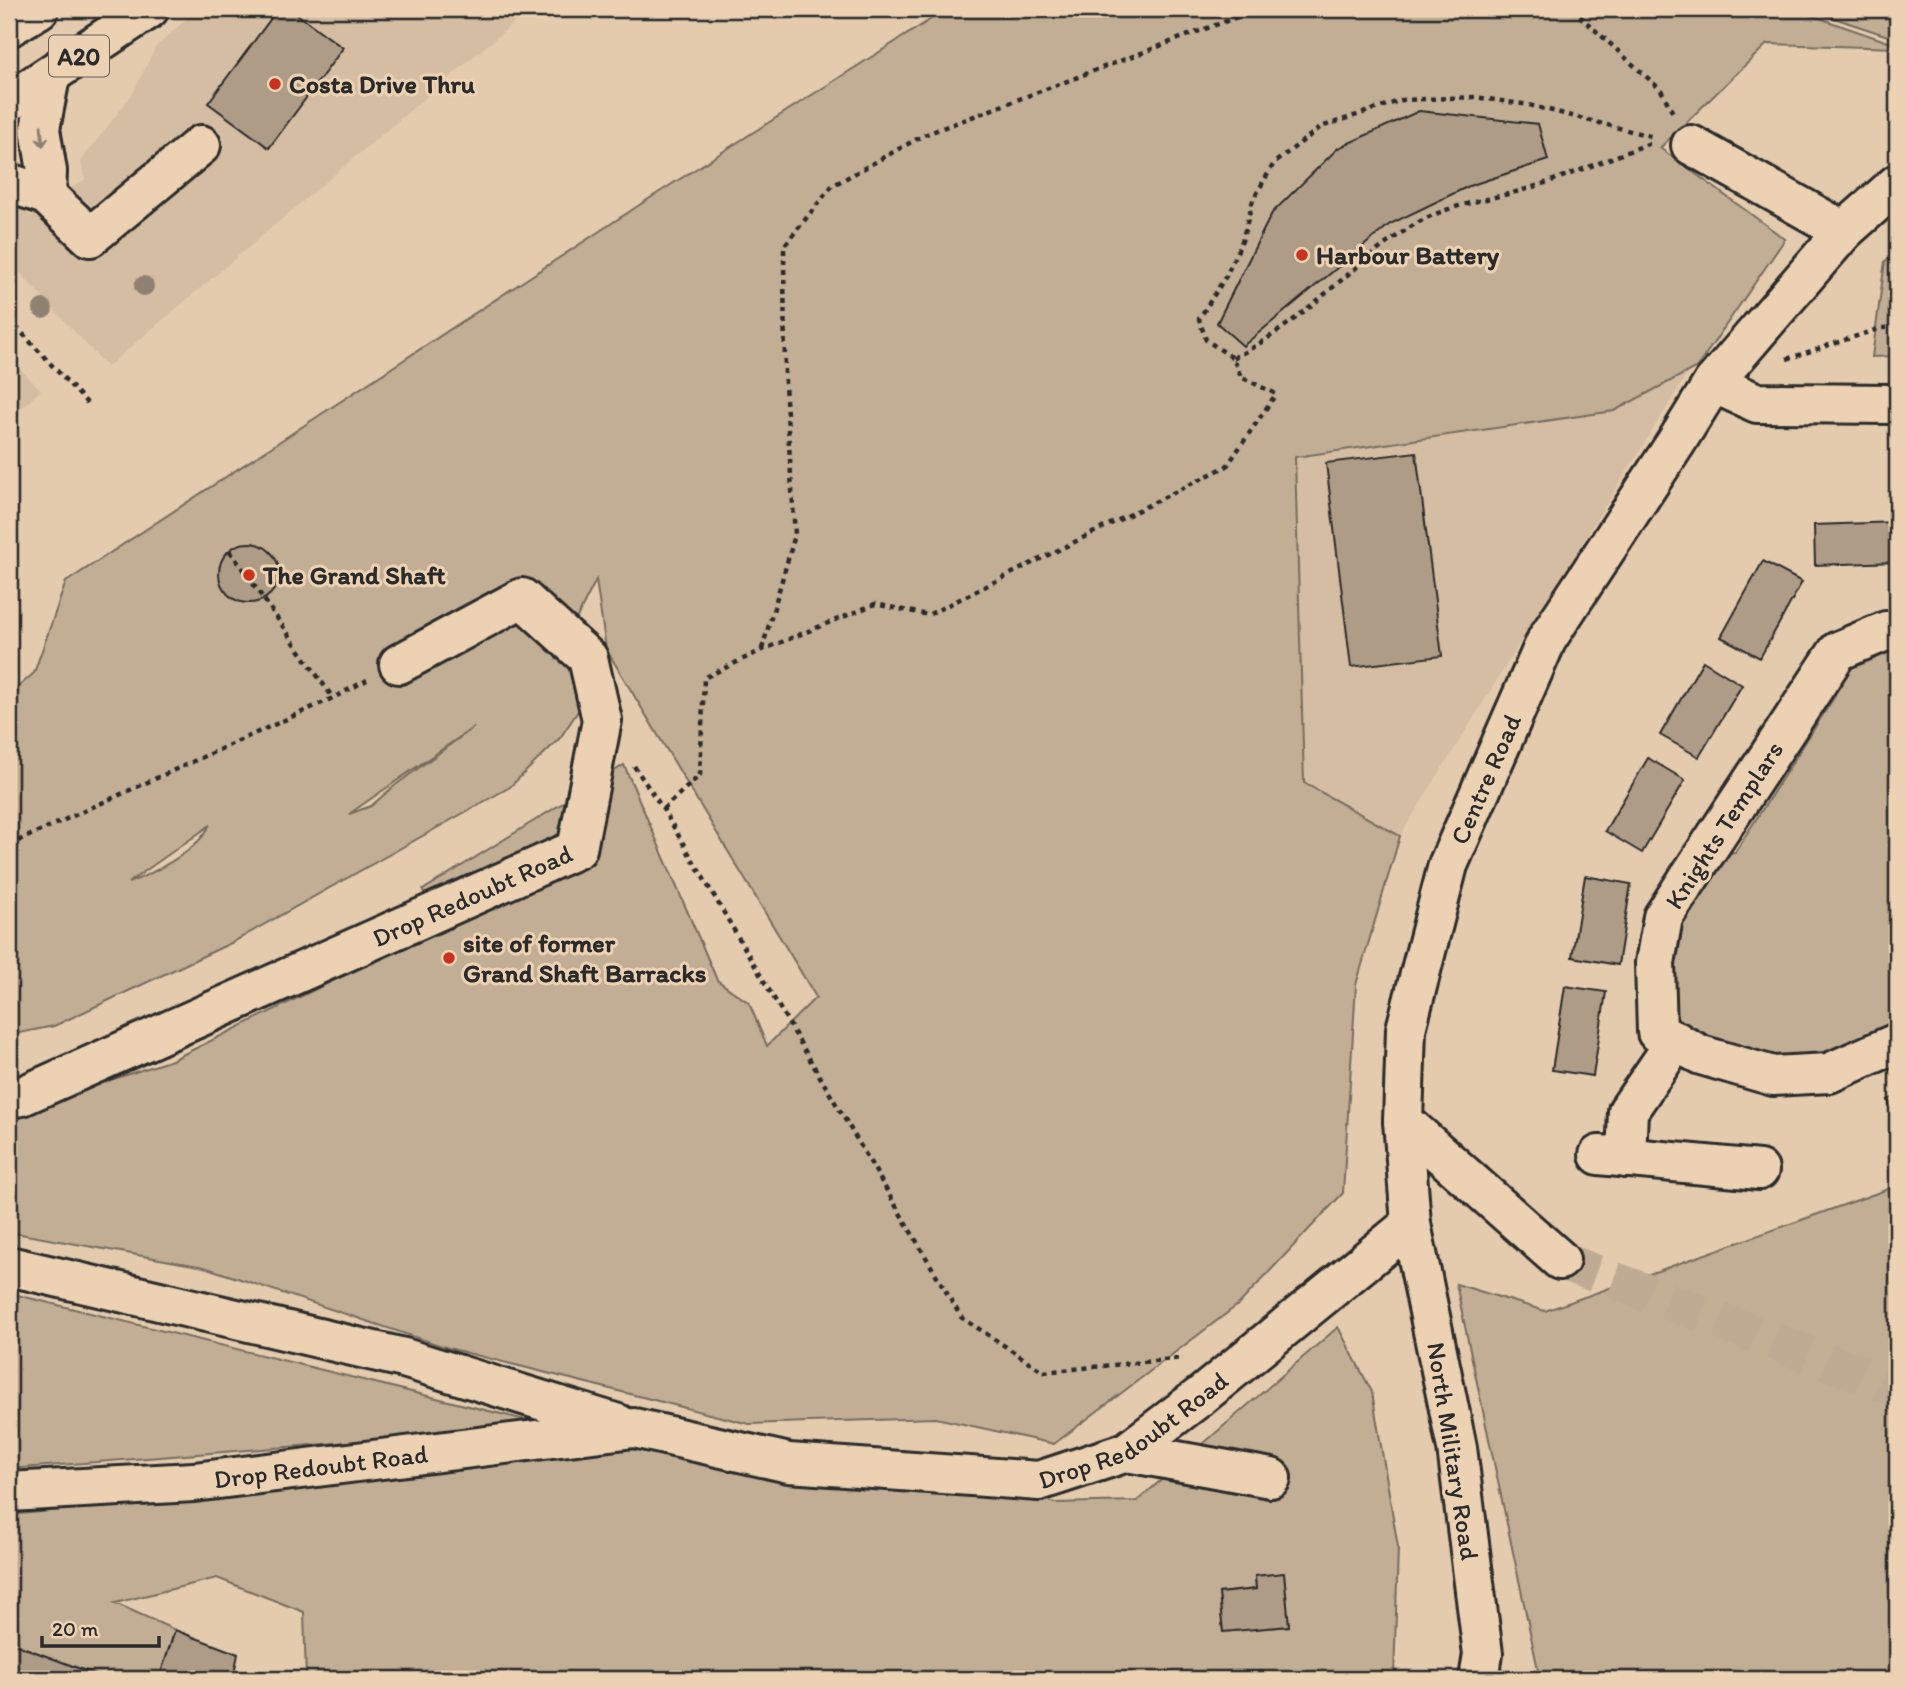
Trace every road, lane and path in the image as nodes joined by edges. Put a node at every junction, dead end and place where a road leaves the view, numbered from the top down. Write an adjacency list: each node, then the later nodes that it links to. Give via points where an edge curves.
1 (39, 9): 5 (main road)
2 (149, 9): 6 (main road, A20)
3 (1258, 9): 23 (path, via 924,135 832,186 784,246 785,384 795,535)
4 (1572, 9): 9 (path, via 1661,90)
5 (9, 27)
6 (50, 77): 7 (main road, A20); 12 (main road, one-way to 12, via 40,129)
7 (9, 102)
8 (201, 145): 12 (main road, via 90,237)
9 (1691, 145): 13 (main road)
10 (9, 183): 12 (main road)
11 (1897, 184): 13 (main road, Centre Road)
12 (46, 195)
13 (1844, 231): 18 (main road, Centre Road)
14 (9, 319): 19 (path)
15 (1897, 326): 17 (path)
16 (1233, 358): 16 (path, via 1261,345 1418,223 1663,139 1529,105 1475,97 1402,100 1321,127 1274,163 1253,200 1226,276 1199,319 1206,340); 23 (path, via 1241,377 1276,394 1227,466 928,615 875,604)
17 (1776, 362)
18 (1713, 383): 20 (main road, via 1757,403); 30 (main road, Centre Road, via 1547,639 1448,865 1406,1029)
19 (87, 403)
20 (1897, 404)
21 (230, 551): 25 (path)
22 (1897, 631): 27 (main road, Knights Templars, via 1886,631 1838,651 1663,917 1655,963 1657,1032)
23 (762, 650): 35 (path, via 704,678 700,775 663,809 961,1317 1044,1372)
24 (398, 664): 25 (path); 29 (main road, Drop Redoubt Road, via 522,598 588,658 602,720 577,849)
25 (333, 698): 26 (path)
26 (9, 845)
27 (1675, 1041): 28 (main road, Knights Templars, via 1701,1055 1773,1076 1829,1073); 31 (main road, via 1628,1111 1612,1156)
28 (1897, 1042)
29 (9, 1098)
30 (1403, 1121): 32 (main road, Centre Road); 33 (main road)
31 (1759, 1170)
32 (1411, 1224): 37 (main road, Drop Redoubt Road); 40 (main road, North Military Road, via 1457,1448 1483,1654)
33 (1560, 1260)
34 (9, 1266): 36 (main road, Drop Redoubt Road, via 404,1358)
35 (1190, 1357)
36 (634, 1428): 37 (main road, Drop Redoubt Road, via 789,1463 1039,1481); 39 (main road, Drop Redoubt Road, via 194,1482)
37 (1127, 1452): 38 (main road)
38 (1271, 1478)
39 (9, 1492)
40 (1479, 1679)

